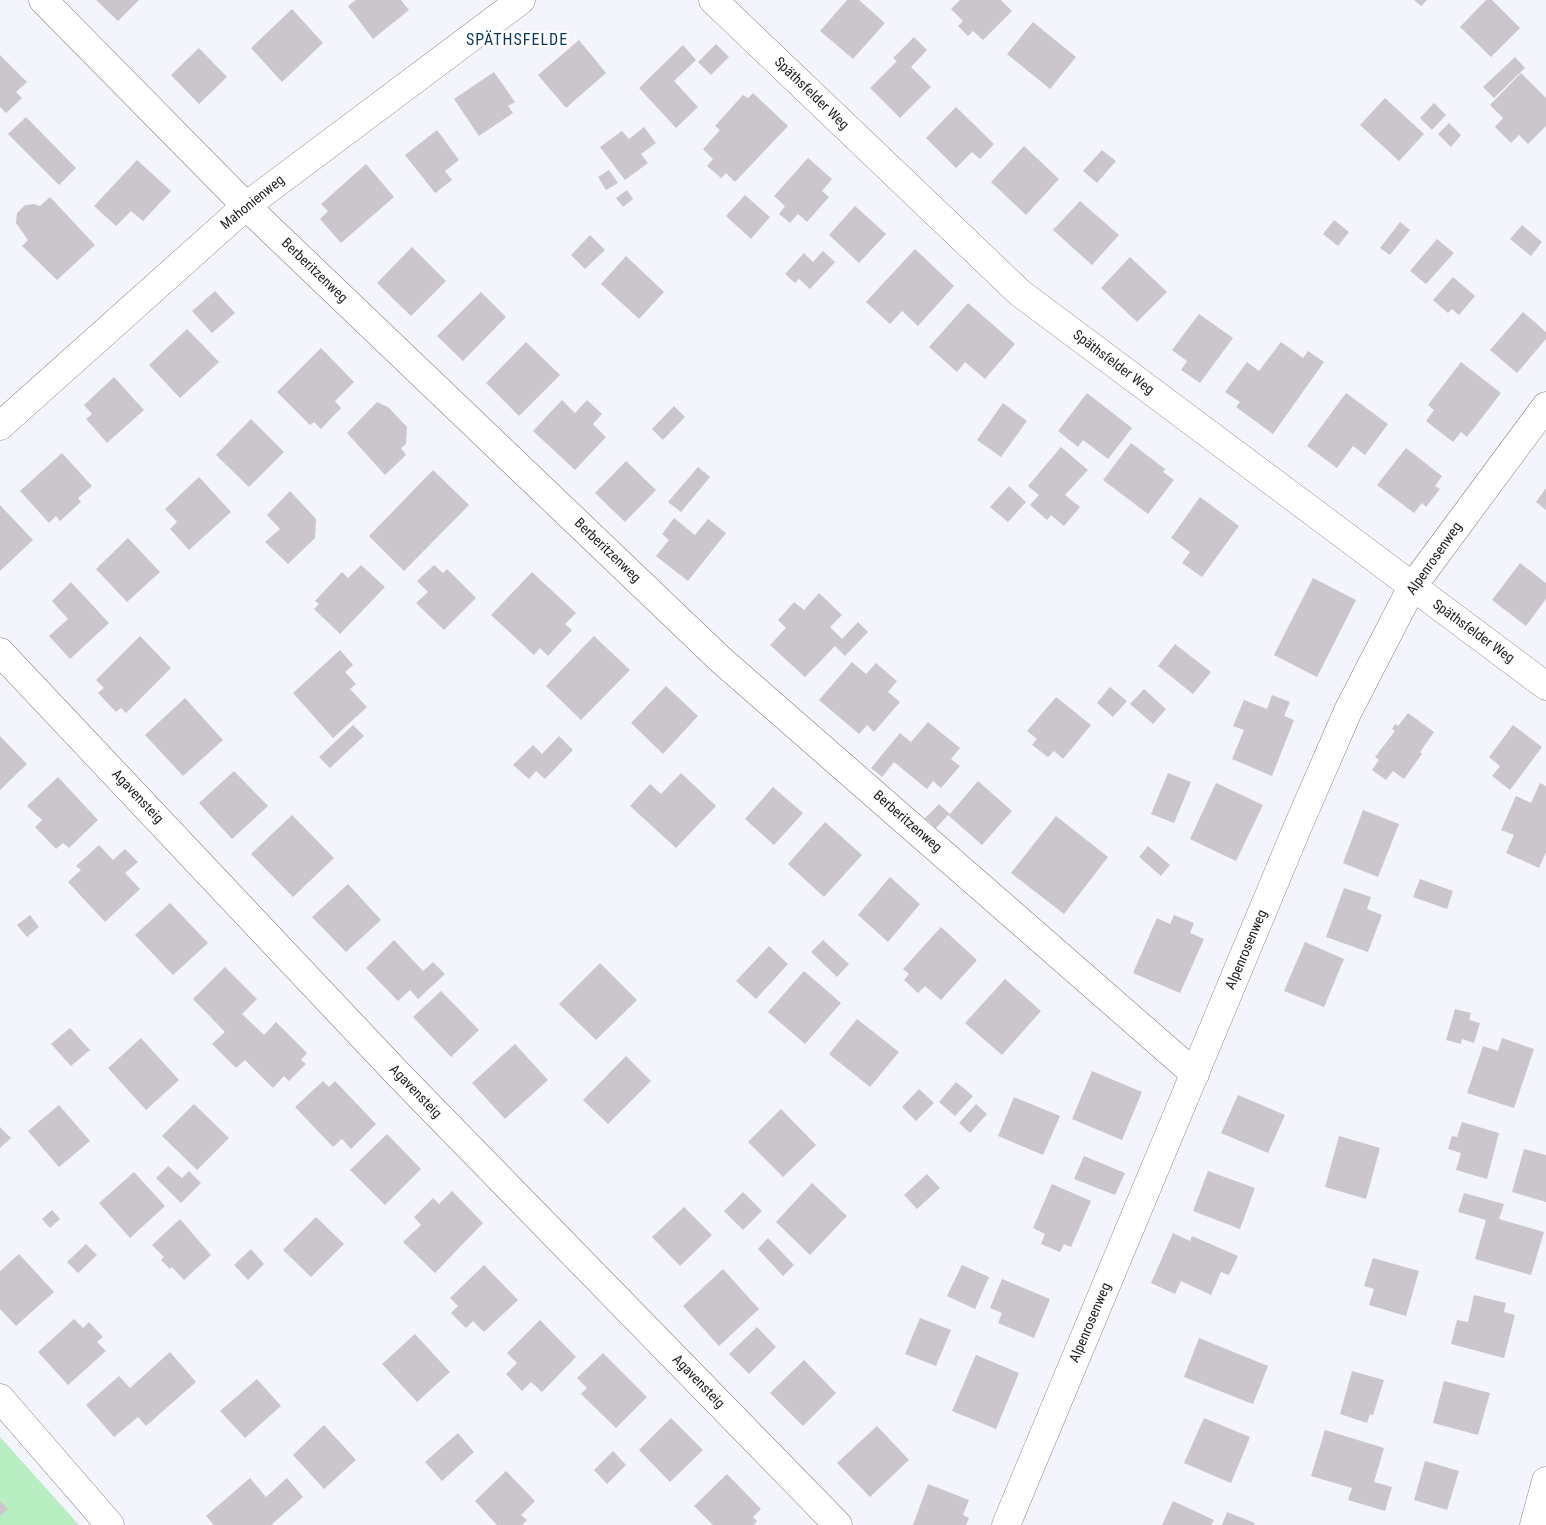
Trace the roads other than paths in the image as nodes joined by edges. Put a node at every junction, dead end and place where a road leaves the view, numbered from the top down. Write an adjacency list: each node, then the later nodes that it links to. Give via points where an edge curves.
1 (44, 0): 4 (street, Berberitzenweg)
2 (521, 0): 4 (street, Mahonienweg)
3 (713, 0): 7 (street, Späthsfelder Weg, via 1020,293)
4 (246, 206): 6 (street, Mahonienweg); 10 (street, Berberitzenweg, via 721,660)
5 (1546, 406): 7 (street, Alpenrosenweg)
6 (0, 426)
7 (1412, 587): 9 (street, Späthsfelder Weg); 10 (street, Alpenrosenweg, via 1348,711)
8 (0, 652): 14 (street, Agavensteig, via 398,1074)
9 (1546, 686)
10 (1195, 1074): 15 (street, Alpenrosenweg)
11 (0, 1398): 13 (street)
12 (1546, 1481): 16 (street)
13 (110, 1525)
14 (838, 1525)
15 (1006, 1525)
16 (1534, 1525)

